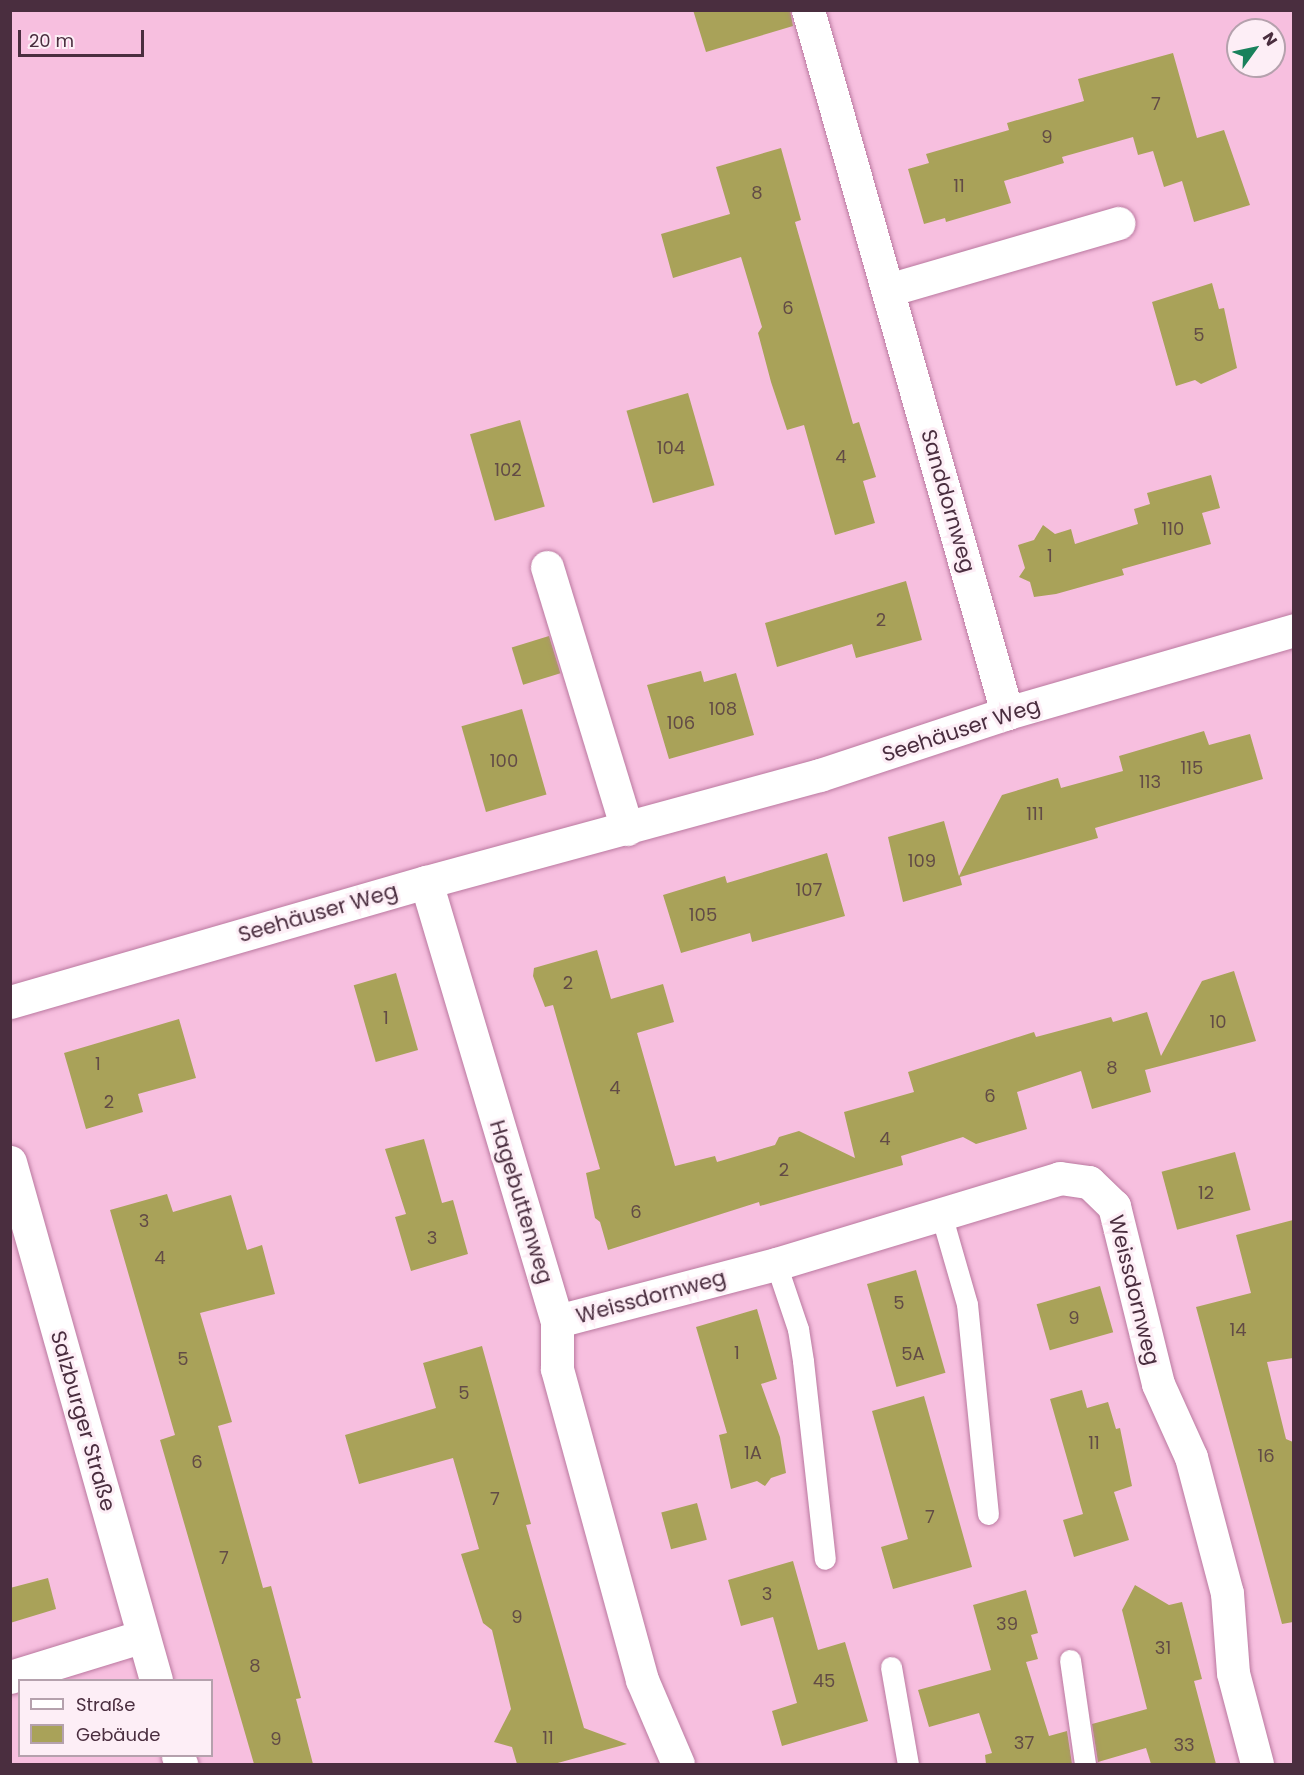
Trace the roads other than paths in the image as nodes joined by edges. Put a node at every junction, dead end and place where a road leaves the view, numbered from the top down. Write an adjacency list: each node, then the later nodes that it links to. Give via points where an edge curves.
1 (808, 10): 3 (street, Sanddornweg)
2 (1118, 223): 3 (street)
3 (888, 290): 6 (street, Sanddornweg)
4 (547, 567): 7 (street)
5 (1293, 630): 6 (street, Seehäuser Weg)
6 (1007, 713): 7 (street, Seehäuser Weg, via 820,775)
7 (627, 829): 8 (street, Seehäuser Weg)
8 (426, 882): 9 (street, Seehäuser Weg); 13 (street, Hagebuttenweg)
9 (10, 1002)
10 (10, 1162): 16 (street, Salzburger Straße)
11 (941, 1214): 12 (street, Weissdornweg); 14 (lane, via 967,1304); 24 (street, Weissdornweg, via 1060,1178 1089,1182 1114,1206 1158,1384 1191,1457 1224,1581 1233,1673)
12 (776, 1264): 13 (street, Weissdornweg); 15 (lane, via 798,1329)
13 (557, 1321): 21 (street, Hagebuttenweg, via 557,1369 642,1680)
14 (988, 1514)
15 (825, 1558)
16 (143, 1636): 19 (street); 20 (street, Salzburger Straße)
17 (1070, 1660): 23 (lane)
18 (891, 1667): 22 (lane)
19 (10, 1677)
20 (156, 1679)
21 (678, 1764)
22 (908, 1764)
23 (1085, 1764)
24 (1257, 1764)

